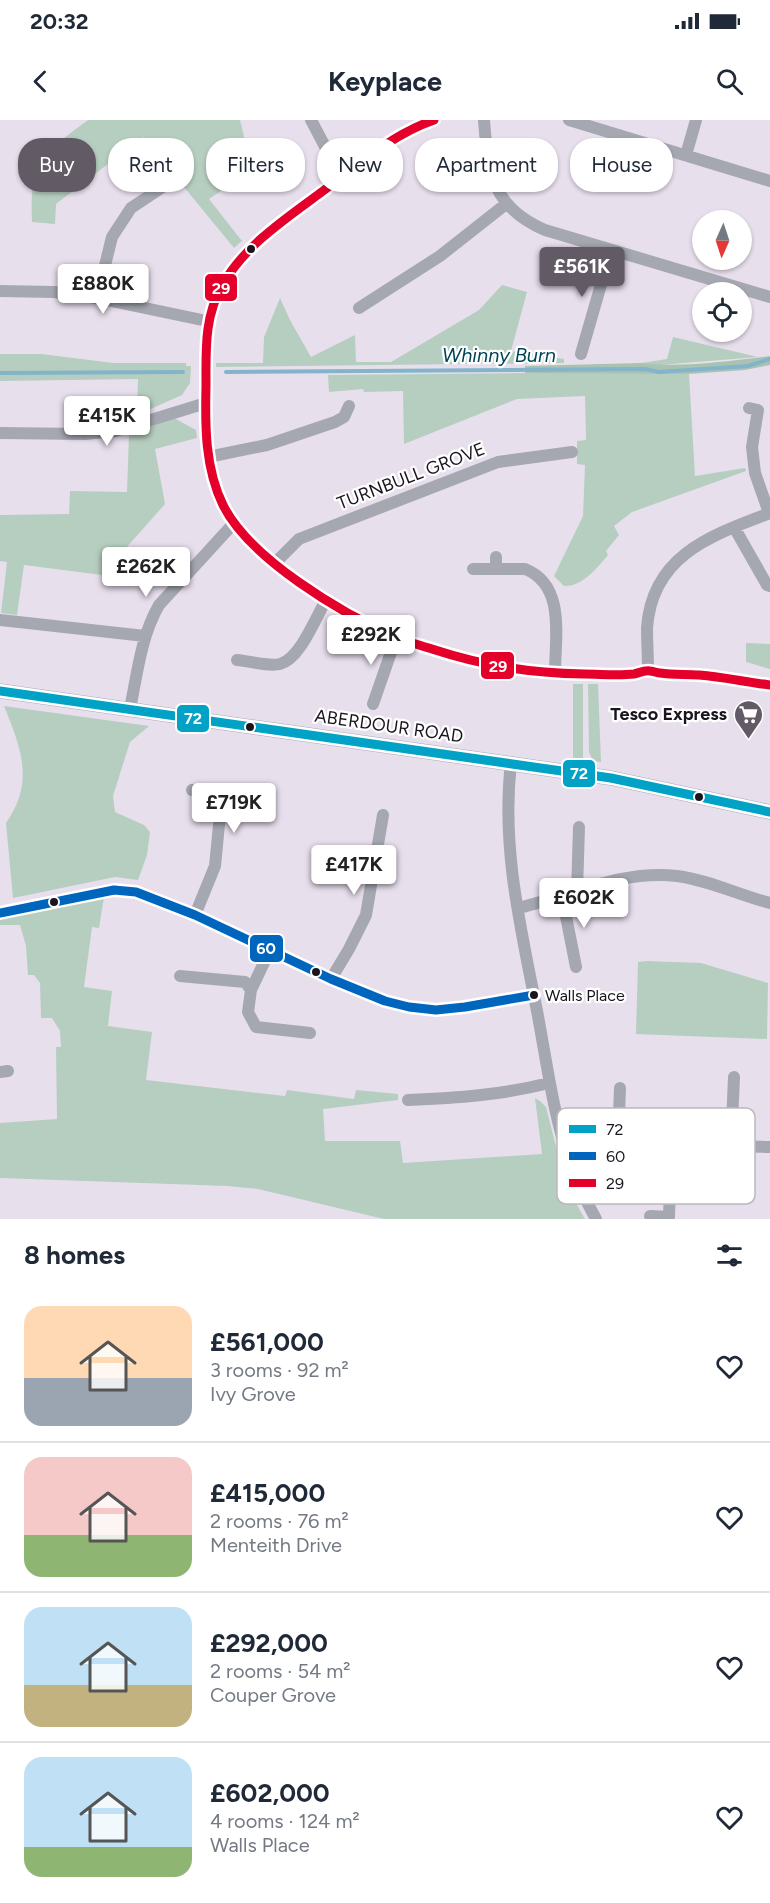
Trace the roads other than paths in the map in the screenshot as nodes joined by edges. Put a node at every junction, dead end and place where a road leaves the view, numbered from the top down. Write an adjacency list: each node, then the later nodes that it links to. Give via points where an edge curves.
1 (311, 120): 6 (street)
2 (434, 120): 7 (street)
3 (484, 120): 12 (street, via 492,176)
4 (569, 120): 8 (street)
5 (696, 120): 8 (street)
6 (320, 138)
7 (398, 138)
8 (686, 155): 9 (street)
9 (770, 181)
10 (155, 192): 16 (street, via 131,208 112,237)
11 (321, 192): 18 (street, via 246,254 222,285)
12 (506, 204): 13 (street, via 518,216 545,230); 17 (street, via 440,256)
13 (611, 250): 15 (street); 19 (street)
14 (0, 291): 16 (street)
15 (770, 297)
16 (97, 298): 18 (street)
17 (359, 308)
18 (207, 321): 20 (street)
19 (581, 354)
20 (206, 403): 23 (street, via 115,431); 25 (street)
21 (349, 406): 25 (street, via 344,417 335,422 267,445)
22 (758, 410): 26 (street, via 752,447 755,473)
23 (0, 433)
24 (572, 452): 29 (street, TURNBULL GROVE, via 498,462 299,539)
25 (208, 457): 27 (street, via 223,504)
26 (770, 513): 28 (street)
27 (234, 523): 29 (street); 34 (street, via 159,605)
28 (734, 527): 31 (street); 37 (street, via 681,556 658,587 647,627)
29 (275, 563): 32 (street)
30 (473, 569): 38 (street, via 496,563 525,569 544,582 555,607)
31 (770, 586)
32 (326, 600): 35 (street); 36 (street, via 297,652 288,660 278,665)
33 (0, 620): 34 (street)
34 (145, 636): 42 (street)
35 (396, 638): 38 (street, via 471,662); 41 (street)
36 (237, 660)
37 (648, 670): 38 (street, via 633,674); 39 (street)
38 (555, 673)
39 (770, 685)
40 (0, 691): 42 (main road, ABERDOUR ROAD)
41 (374, 704)
42 (130, 709): 43 (main road, ABERDOUR ROAD)
43 (511, 763): 45 (main road, ABERDOUR ROAD, via 611,778); 51 (street, via 509,854)
44 (192, 790): 53 (street, via 222,794 216,866)
45 (770, 812)
46 (383, 815): 57 (street, via 366,915)
47 (579, 827): 48 (street)
48 (577, 891): 49 (street); 50 (street, via 623,878 675,876 704,881)
49 (562, 896): 51 (street); 55 (street)
50 (770, 903)
51 (518, 908): 59 (street)
52 (0, 913): 53 (street, via 114,890 136,892)
53 (195, 915): 54 (street)
54 (270, 950): 57 (street); 58 (street)
55 (576, 967)
56 (180, 976): 58 (street, via 245,982)
57 (331, 979): 59 (street, via 385,1001 436,1010)
58 (251, 990): 60 (street, via 248,1012 256,1027)
59 (534, 995): 62 (street)
60 (310, 1033)
61 (734, 1077): 66 (street)
62 (549, 1083): 64 (street, via 470,1097); 67 (street)
63 (620, 1088): 65 (street)
64 (408, 1100)
65 (619, 1108)
66 (733, 1108)
67 (557, 1119)
68 (755, 1147): 69 (street)
69 (770, 1147)
70 (588, 1204): 73 (street)
71 (670, 1204): 72 (street, via 669,1217)
72 (650, 1216)
73 (596, 1219)

